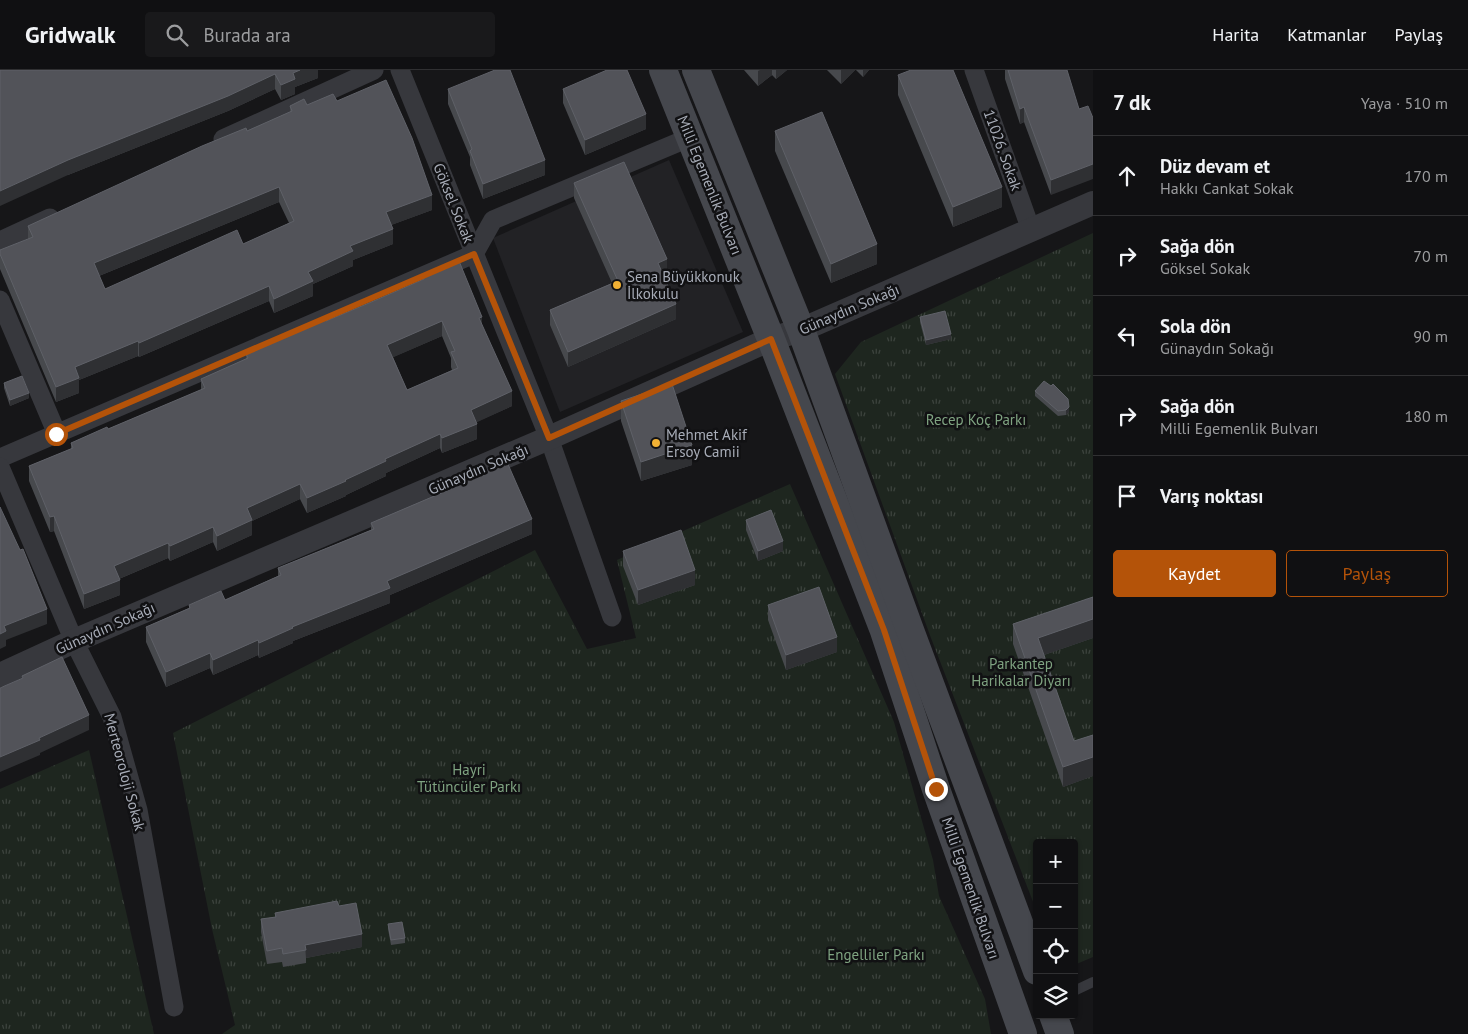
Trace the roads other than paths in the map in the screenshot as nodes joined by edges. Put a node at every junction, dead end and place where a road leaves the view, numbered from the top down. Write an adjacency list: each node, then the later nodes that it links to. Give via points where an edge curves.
1 (374, 70): 7 (street)
2 (400, 70): 12 (street, Göksel Sokak)
3 (663, 70): 6 (main road, Milli Egemenlik Bulvarı)
4 (696, 70): 14 (main road, Milli Egemenlik Bulvarı)
5 (974, 70): 10 (street, 11026. Sokak)
6 (691, 137): 12 (street, via 493,220); 15 (main road, Milli Egemenlik Bulvarı)
7 (205, 147)
8 (1093, 203): 10 (street, Günaydın Sokağı)
9 (62, 212): 11 (street)
10 (1031, 230): 14 (street, Günaydın Sokağı)
11 (0, 241)
12 (474, 254): 16 (street); 17 (street, Göksel Sokak)
13 (0, 300): 16 (street)
14 (801, 330): 15 (street, Günaydın Sokağı); 23 (main road, Milli Egemenlik Bulvarı)
15 (771, 339): 17 (street, Günaydın Sokağı); 28 (main road, Milli Egemenlik Bulvarı, via 884,630)
16 (56, 434): 18 (street)
17 (549, 438): 20 (street, Göksel Sokak); 21 (street, Günaydın Sokağı)
18 (0, 458)
19 (0, 467): 21 (street, Merteoroloji Sokak)
20 (612, 617)
21 (74, 641): 22 (street, Günaydın Sokağı); 26 (street, Merteoroloji Sokak, via 112,717 138,810)
22 (0, 675)
23 (1033, 960)
24 (1093, 982): 25 (lane)
25 (1078, 989)
26 (174, 1007)
27 (1054, 1019): 29 (main road)
28 (1022, 1034)
29 (1060, 1034)

